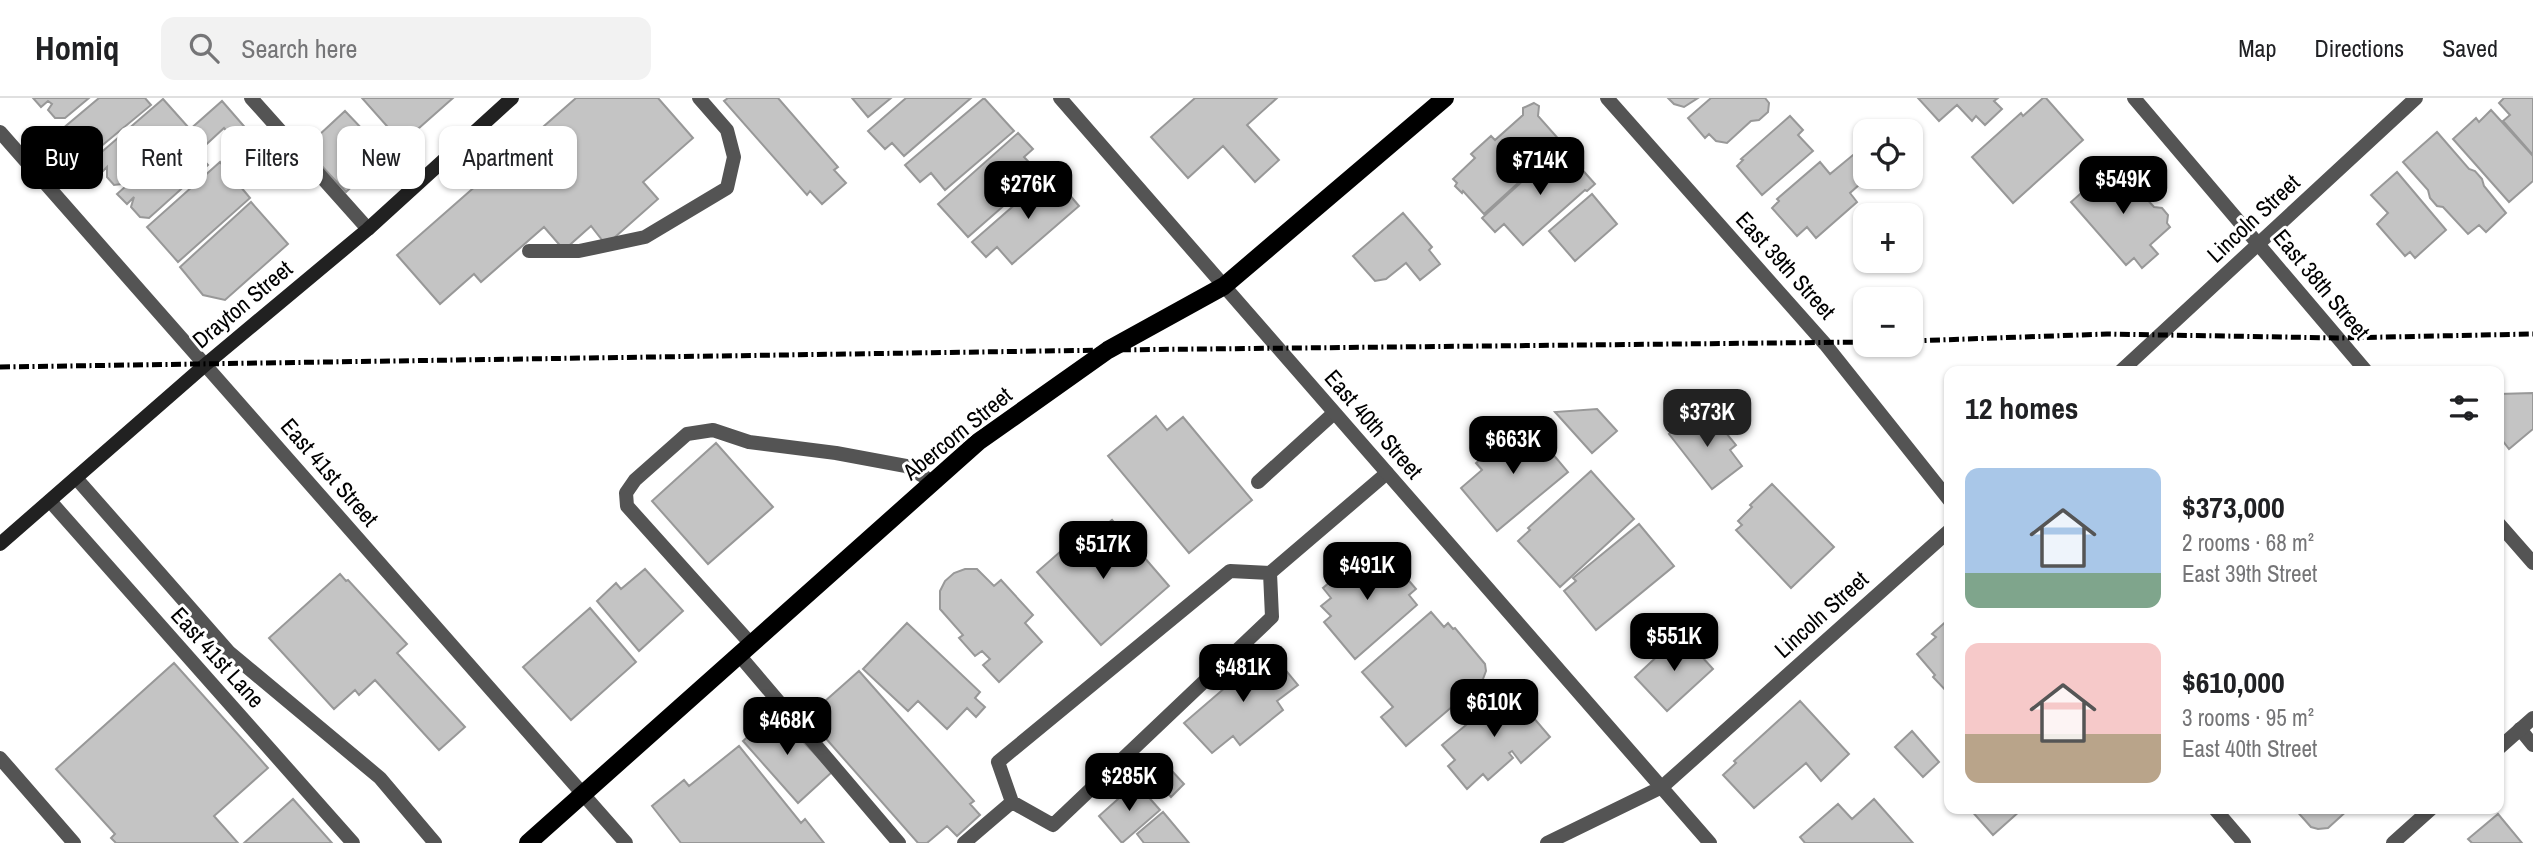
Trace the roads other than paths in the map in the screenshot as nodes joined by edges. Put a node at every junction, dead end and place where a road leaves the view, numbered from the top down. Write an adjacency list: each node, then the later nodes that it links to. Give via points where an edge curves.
1 (251, 98): 10 (street)
2 (512, 98): 10 (main road, Drayton Street)
3 (699, 98): 12 (street, via 727,130 734,157 727,188 645,237 579,251)
4 (1060, 98): 13 (street, East 40th Street)
5 (1445, 98): 13 (main road, Abercorn Street)
6 (1607, 98): 22 (street, East 39th Street, via 1825,344)
7 (2134, 98): 11 (street, East 38th Street)
8 (2416, 98): 11 (street, Lincoln Street)
9 (0, 132): 14 (street, East 41st Street)
10 (368, 229): 14 (main road, Drayton Street)
11 (2258, 244): 15 (street, Lincoln Street); 16 (street, East 38th Street)
12 (529, 250)
13 (1224, 286): 17 (street, East 40th Street); 20 (main road, Abercorn Street, via 1108,351 978,442)
14 (205, 365): 19 (main road, Drayton Street); 36 (street, East 41st Street)
15 (2126, 366)
16 (2362, 366)
17 (1334, 413): 18 (street, East 40th Street); 21 (street)
18 (1387, 473): 28 (street); 35 (street, East 40th Street)
19 (76, 478): 23 (main road, Drayton Street); 42 (street, via 229,652 380,778)
20 (933, 482): 29 (main road, Abercorn Street); 29 (street, via 906,466 749,442 713,430 687,434 635,480 626,493 627,506)
21 (1258, 482)
22 (1944, 493)
23 (50, 501): 26 (main road, Drayton Street); 41 (street, East 41st Lane)
24 (2504, 530): 27 (street)
25 (1944, 535): 35 (street, Lincoln Street)
26 (0, 544)
27 (2533, 563)
28 (1270, 573): 37 (street, via 1230,571 998,762); 37 (street, via 1272,617 1053,825)
29 (745, 649): 36 (main road, Abercorn Street); 45 (street)
30 (2533, 718): 31 (street)
31 (2521, 729): 32 (street); 33 (street)
32 (2504, 744)
33 (2533, 745)
34 (0, 758): 40 (street)
35 (1662, 787): 47 (street, Lincoln Street); 48 (street, East 40th Street)
36 (582, 793): 43 (main road, Abercorn Street); 44 (street, East 41st Street)
37 (1012, 802): 46 (street)
38 (2219, 814): 49 (street)
39 (2425, 814): 50 (street)
40 (74, 843)
41 (353, 843)
42 (435, 843)
43 (528, 843)
44 (626, 843)
45 (899, 843)
46 (964, 843)
47 (1546, 843)
48 (1710, 843)
49 (2244, 843)
50 (2393, 843)

